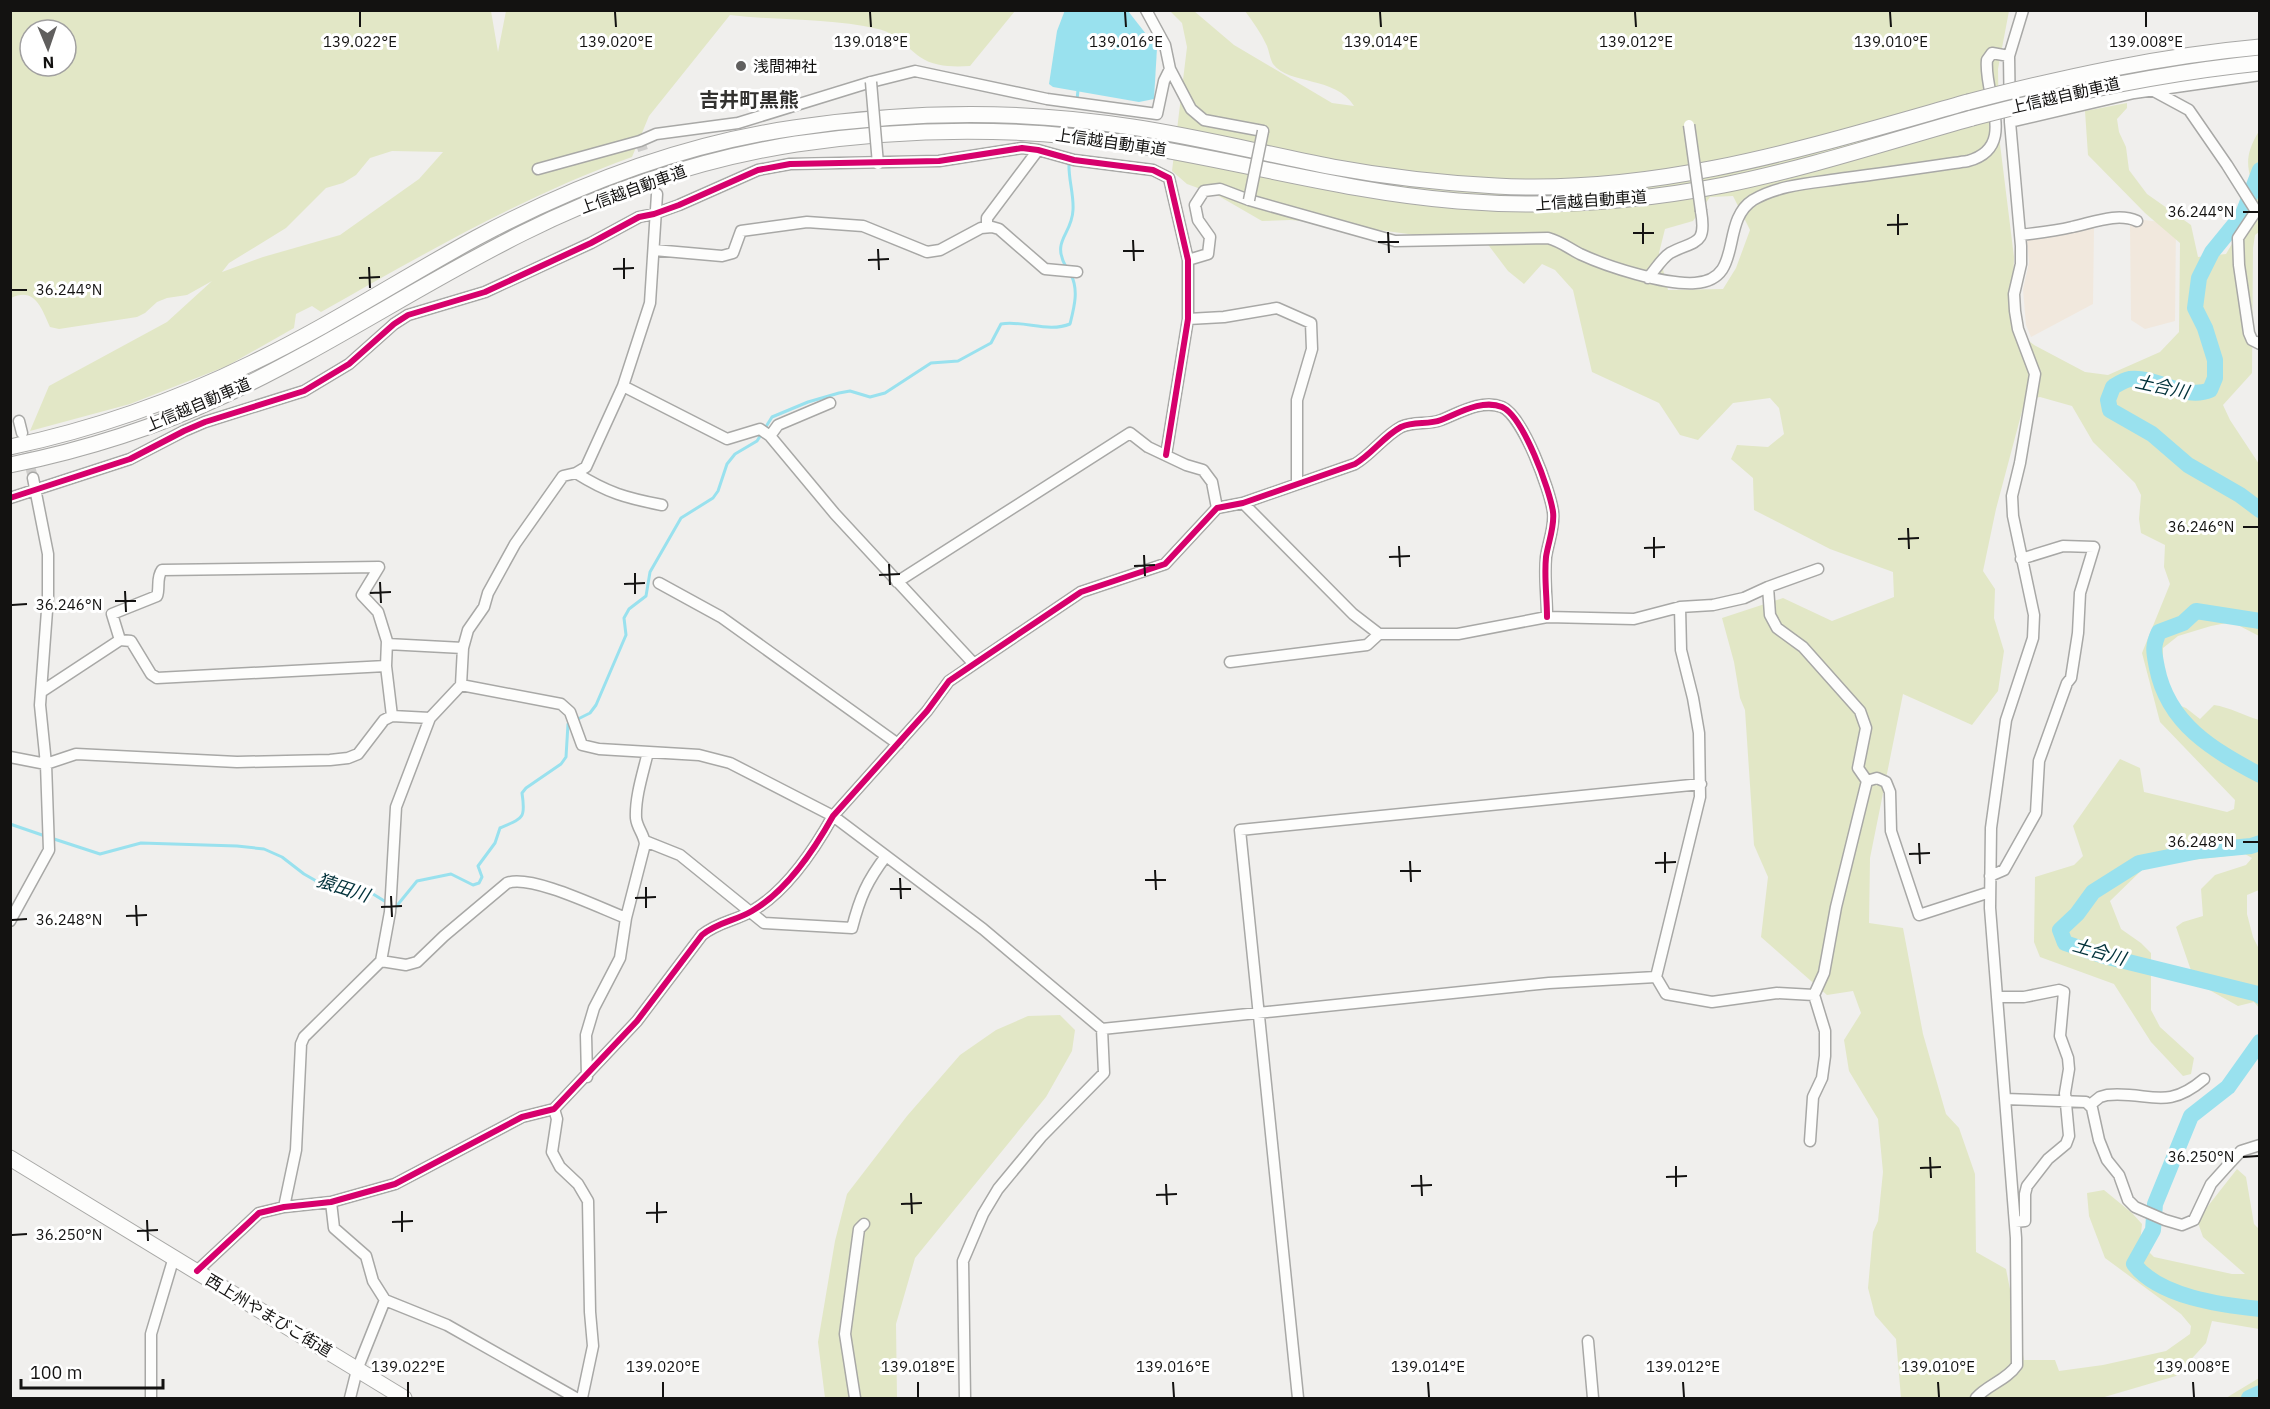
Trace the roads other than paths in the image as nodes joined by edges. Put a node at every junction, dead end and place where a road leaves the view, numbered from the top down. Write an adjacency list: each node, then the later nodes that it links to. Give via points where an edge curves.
1 (1146, 10): 6 (street, via 1165,45)
2 (2023, 10): 4 (street)
3 (2259, 47): 10 (highway, 上信越自動車道, bridge, via 2116,67)
4 (2009, 56): 11 (street); 25 (street, via 1992,53 1987,60 1996,130 1995,141 1979,158 1790,186 1769,193 1751,201 1737,217 1724,269 1712,278 1696,283)
5 (2259, 63): 10 (highway, 上信越自動車道, bridge, via 2163,75)
6 (1170, 69): 8 (street, via 1157,114 1047,99 915,71); 17 (street, bridge, via 1191,109 1204,120 1263,131)
7 (2259, 75): 9 (street)
8 (871, 82): 14 (street, bridge); 15 (street, via 738,123 656,134)
9 (2152, 90): 11 (street); 27 (street, via 2188,110 2256,211 2238,238 2249,333)
10 (1970, 110): 33 (highway, 上信越自動車道, via 1719,169 1637,181 1547,187 1421,181 1133,127 1046,116 920,115 778,130 707,146 591,184 478,237 297,340 216,380 121,417); 35 (highway, 上信越自動車道, via 1804,165 1722,185 1638,198 1548,204 1460,201 1387,193 1170,150 1042,133 923,131 791,145 710,162 598,199 493,248 303,356 222,396 108,440)
11 (2010, 122): 21 (street)
12 (1689, 125): 25 (street, bridge, via 1704,226 1693,244 1668,254)
13 (1038, 150): 14 (street, via 1022,148 939,161); 20 (street, via 987,218); 23 (street, via 1074,160 1153,170 1169,178)
14 (878, 164): 18 (street, via 790,164 758,170)
15 (538, 169)
16 (657, 194): 18 (street)
17 (1249, 200): 23 (street, via 1220,189 1204,191 1195,205 1198,220 1210,237 1208,254); 25 (street, via 1395,241 1548,238)
18 (654, 214): 22 (street); 39 (street, via 639,217 485,292 408,315 350,364 304,391 205,422 130,459)
19 (2136, 221): 21 (street, via 2129,217 2100,220)
20 (987, 227): 22 (street, via 940,250 927,252 862,226 807,222 741,231 733,253); 24 (street, via 999,229 1045,269)
21 (2020, 235): 44 (street, via 2015,311 2035,374 2012,496)
22 (654, 250): 28 (street, via 650,303)
23 (1188, 260): 26 (street)
24 (1077, 272)
25 (1648, 278)
26 (1188, 319): 34 (street); 38 (street, via 1277,308 1311,323 1312,349 1297,399)
27 (2259, 344)
28 (623, 386): 32 (street, via 727,440 759,429); 36 (street, via 586,468)
29 (830, 403): 32 (street, via 778,425)
30 (19, 421): 31 (street)
31 (22, 433)
32 (770, 436): 46 (street)
33 (10, 447)
34 (1166, 455): 43 (street, via 1203,470 1212,482); 46 (street, via 1130,433)
35 (10, 465)
36 (576, 473): 42 (street, via 620,496); 54 (street, via 563,476 515,544 484,607 468,630)
37 (33, 478): 39 (street)
38 (1297, 483): 41 (street); 50 (street, via 1355,464 1398,428 1410,423 1439,421 1461,410 1485,405 1502,407 1516,418 1533,450 1554,513 1546,559)
39 (35, 491): 40 (street); 59 (street, via 48,554)
40 (10, 498)
41 (1243, 502): 43 (street); 51 (street, via 1353,614)
42 (662, 505)
43 (1217, 508): 56 (street, via 1165,564 1081,592)
44 (2021, 559): 71 (street, via 2034,615 2033,638 2007,720 1991,828); 71 (street, via 2063,546 2094,547 2080,593 2071,678 2039,761 2036,813 2004,870)
45 (1818, 569): 48 (street)
46 (897, 582): 56 (street)
47 (659, 583): 62 (street, via 722,617)
48 (1768, 587): 49 (street, via 1713,605); 66 (street, via 1770,615 1777,628 1803,647 1860,711 1866,728 1858,768)
49 (1680, 607): 50 (street, via 1634,619); 67 (street, via 1681,650 1699,733)
50 (1547, 617): 51 (street, via 1458,634)
51 (1379, 634): 55 (street, via 1367,645)
52 (120, 640): 53 (street, via 112,614 157,597 162,570 379,567 362,595 378,612); 57 (street, via 131,641 157,678); 59 (street)
53 (387, 644): 54 (street); 57 (street)
54 (463, 648): 58 (street)
55 (1230, 662)
56 (974, 664): 62 (street, via 949,681)
57 (386, 666): 60 (street)
58 (461, 685): 61 (street); 63 (street, via 561,704 570,712 582,745)
59 (41, 692): 65 (street)
60 (392, 716): 61 (street); 65 (street, via 384,720 358,754 348,758 237,762 76,754)
61 (430, 718): 76 (street, via 396,807 390,912)
62 (898, 744): 68 (street)
63 (648, 752): 68 (street, via 699,755 730,763); 69 (street, via 636,807 636,822)
64 (10, 757): 65 (street)
65 (46, 764): 75 (street, via 49,850)
66 (1867, 781): 72 (street, via 1876,778 1886,782 1890,792 1891,831 1919,915); 78 (street, via 1824,973)
67 (1701, 784): 77 (street, via 1694,830); 80 (street, via 1240,830)
68 (833, 816): 70 (street); 73 (street, via 781,888)
69 (645, 841): 73 (street, via 680,855); 74 (street)
70 (886, 856): 73 (street, via 869,879 852,928 764,923); 81 (street, via 983,929)
71 (1990, 876): 72 (street)
72 (1990, 892): 79 (street)
73 (751, 912): 82 (street, via 713,926 702,935 637,1021)
74 (626, 918): 76 (street, via 539,885 515,880 417,962 406,965); 82 (street, via 620,958 594,1008 586,1035)
75 (10, 921)
76 (381, 961): 92 (street, via 301,1044 296,1150)
77 (1656, 976): 78 (street, via 1666,993 1712,1002 1777,993); 80 (street)
78 (1814, 995): 88 (street, via 1825,1031 1825,1056 1822,1077 1813,1097)
79 (1998, 997): 84 (street); 85 (street, via 2064,992 2060,1036 2068,1058)
80 (1258, 1013): 81 (street); 107 (street)
81 (1102, 1029): 106 (street, via 1104,1073 1041,1137 998,1189 963,1261)
82 (587, 1077): 87 (street)
83 (2204, 1079): 86 (street, via 2176,1097 2107,1095)
84 (2006, 1099): 85 (street); 93 (street)
85 (2067, 1100): 86 (street); 93 (street, via 2066,1144 2027,1186 2025,1221)
86 (2090, 1106): 89 (street, via 2107,1160 2119,1175 2128,1200 2135,1207 2182,1225 2194,1220 2211,1184 2241,1151)
87 (554, 1109): 91 (street, via 522,1117 395,1184); 104 (street, via 557,1119 552,1152 588,1201 593,1346)
88 (1810, 1141)
89 (2259, 1145)
90 (10, 1158): 95 (highway, 西上州やまびこ街道)
91 (331, 1202): 92 (street); 97 (street, via 334,1228 366,1256 373,1281)
92 (284, 1207): 96 (street, via 259,1214)
93 (2015, 1222): 109 (street, via 2017,1365)
94 (864, 1224): 105 (street, via 859,1229 845,1334)
95 (174, 1257): 96 (highway, 西上州やまびこ街道); 100 (street, via 151,1334)
96 (197, 1271): 99 (highway, 西上州やまびこ街道)
97 (385, 1300): 99 (street); 103 (street, via 447,1325)
98 (1587, 1341): 108 (street)
99 (357, 1370): 101 (street); 102 (highway, 西上州やまびこ街道)
100 (151, 1398)
101 (350, 1398)
102 (404, 1398)
103 (576, 1398)
104 (582, 1398)
105 (855, 1398)
106 (965, 1398)
107 (1298, 1398)
108 (1593, 1398)
109 (1976, 1398)

